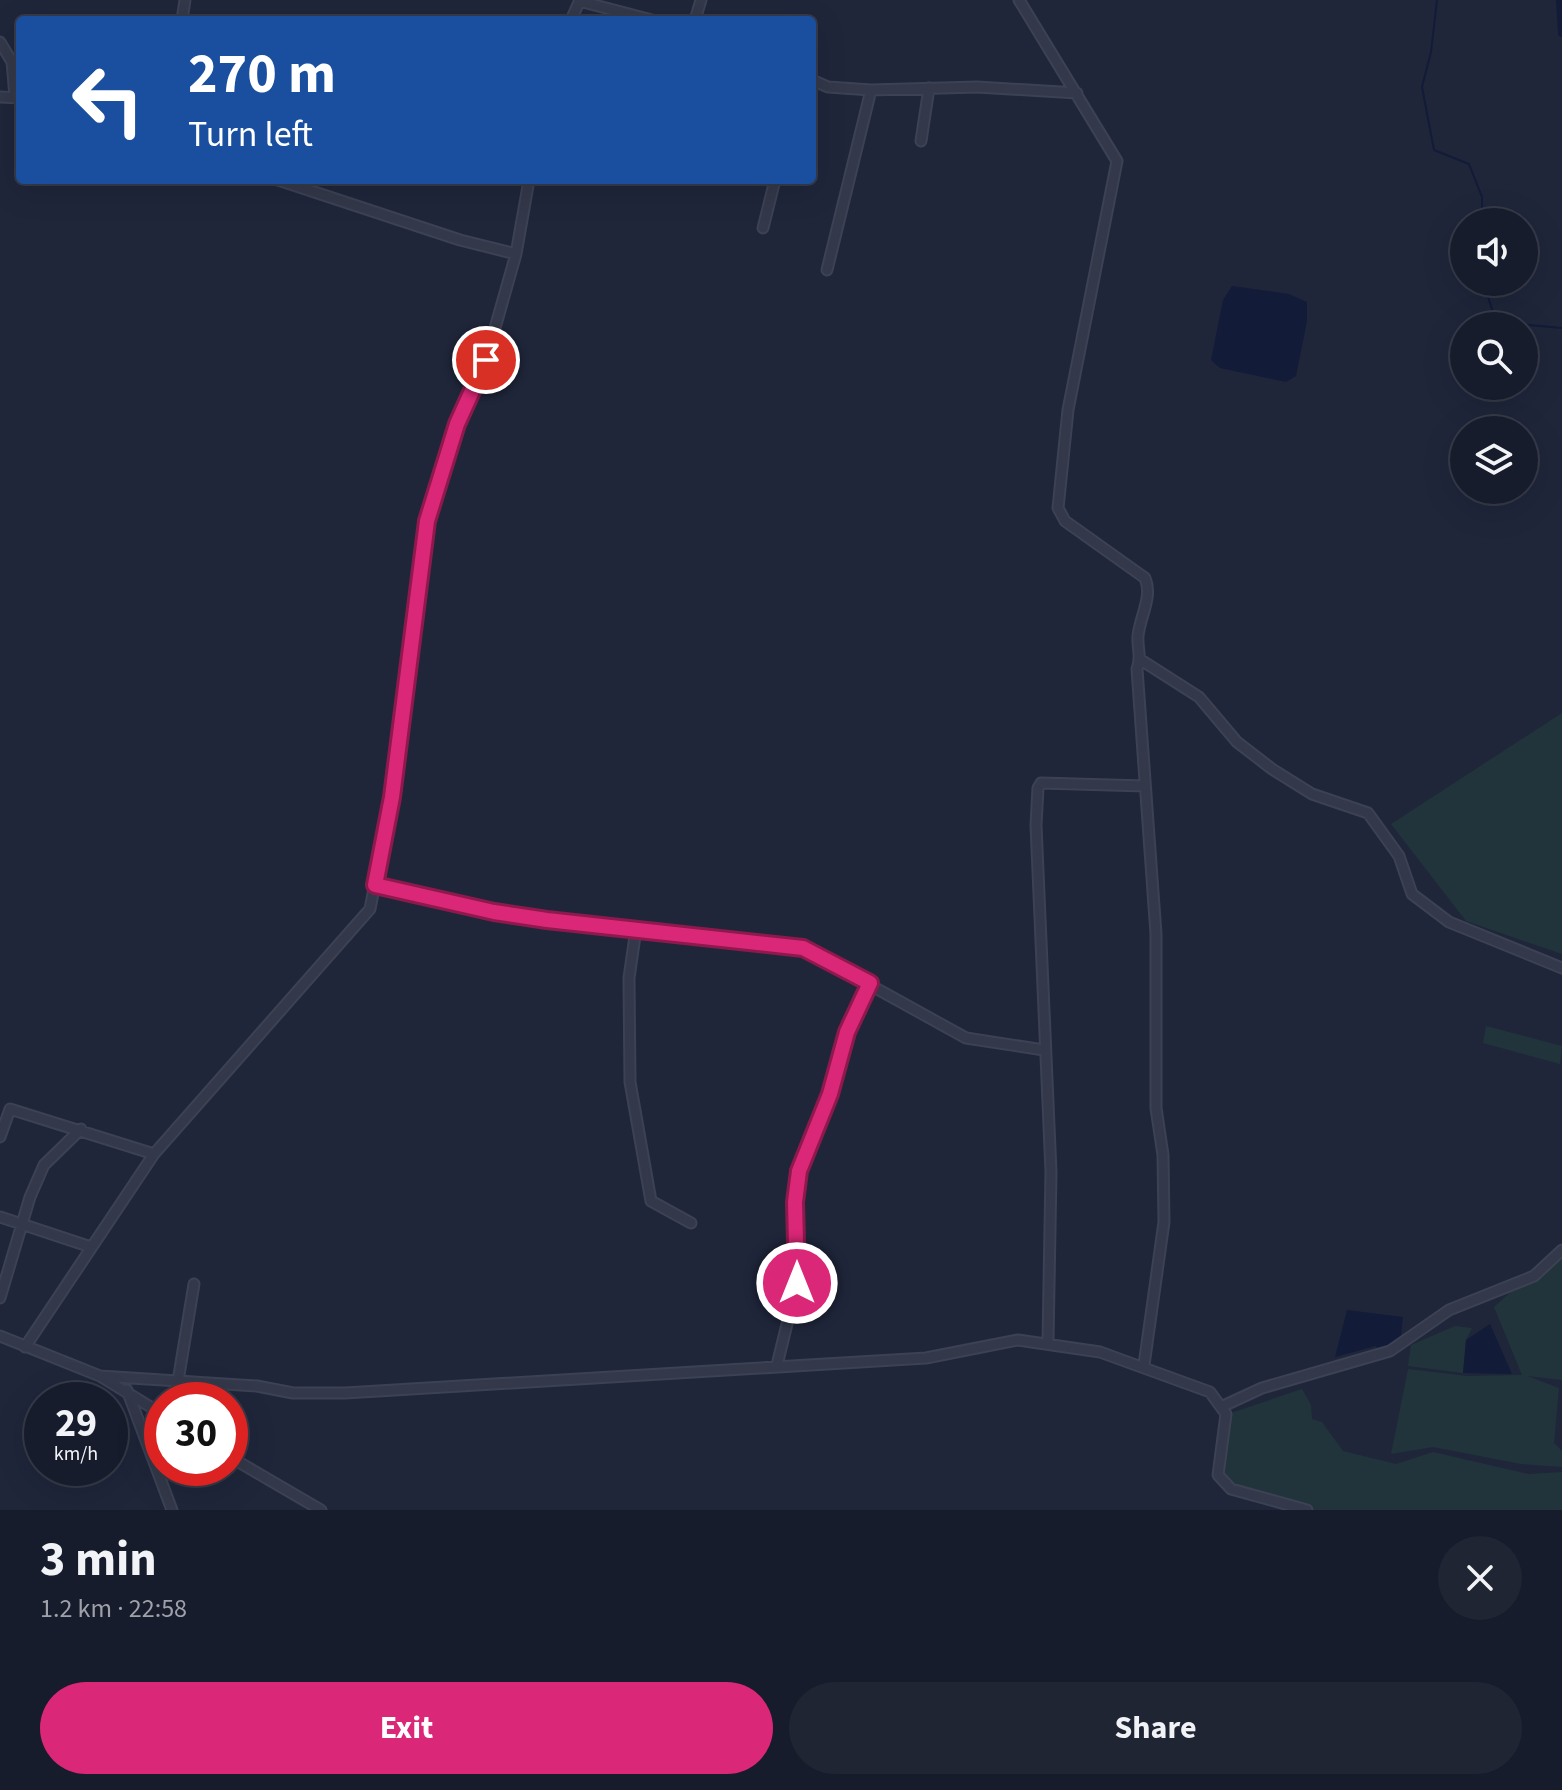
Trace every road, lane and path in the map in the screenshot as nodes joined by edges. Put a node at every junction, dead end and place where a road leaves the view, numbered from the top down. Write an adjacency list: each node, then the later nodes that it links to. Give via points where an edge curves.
1 (580, 0): 3 (street)
2 (1019, 0): 9 (street)
3 (638, 16)
4 (0, 42): 8 (street, via 12,62)
5 (816, 82): 7 (street)
6 (929, 88): 7 (street); 9 (street); 10 (street)
7 (871, 90): 16 (street)
8 (16, 91)
9 (1077, 93): 17 (street, via 1117,161 1068,410 1058,508 1065,521 1145,578 1150,590 1138,640)
10 (921, 141)
11 (290, 184): 15 (street)
12 (528, 184): 15 (street)
13 (774, 184): 14 (street)
14 (763, 228)
15 (516, 254): 19 (street, via 482,374 457,424 427,521 392,797)
16 (827, 270)
17 (1141, 660): 18 (street, via 1137,669); 21 (street, via 1199,697 1237,742 1272,769 1312,794 1368,813 1399,856 1412,894 1449,922)
18 (1145, 786): 23 (street, via 1041,783 1038,788); 38 (street, via 1156,934 1156,1108 1164,1222)
19 (375, 885): 20 (street, via 494,912); 26 (street, via 370,909 358,926)
20 (636, 929): 22 (street, via 803,948); 29 (street, via 629,978 630,1082 651,1201)
21 (1562, 968)
22 (870, 983): 23 (street, via 966,1038); 37 (street, via 847,1032 830,1094 799,1171 797,1283)
23 (1044, 1050): 35 (street, via 1051,1172)
24 (81, 1129): 25 (street, via 10,1109); 26 (street); 28 (street, via 44,1165)
25 (0, 1137)
26 (154, 1154): 30 (street)
27 (0, 1217): 28 (street)
28 (23, 1223): 30 (street); 33 (street)
29 (691, 1223)
30 (91, 1247): 36 (street)
31 (1562, 1250): 43 (street, via 1534,1276 1449,1310 1390,1351 1262,1388)
32 (194, 1284): 40 (street)
33 (0, 1298)
34 (0, 1336): 36 (street)
35 (1048, 1342): 37 (street, via 1018,1340 926,1358); 38 (street)
36 (25, 1347): 39 (street)
37 (777, 1365): 40 (street, via 345,1393)
38 (1144, 1365): 43 (street, via 1210,1392)
39 (100, 1376): 40 (street); 41 (street)
40 (178, 1381)
41 (112, 1382)
42 (128, 1393): 45 (street)
43 (1221, 1407): 47 (street, via 1226,1414 1218,1475 1231,1489)
44 (248, 1467): 46 (street)
45 (172, 1510)
46 (321, 1510)
47 (1307, 1510)

